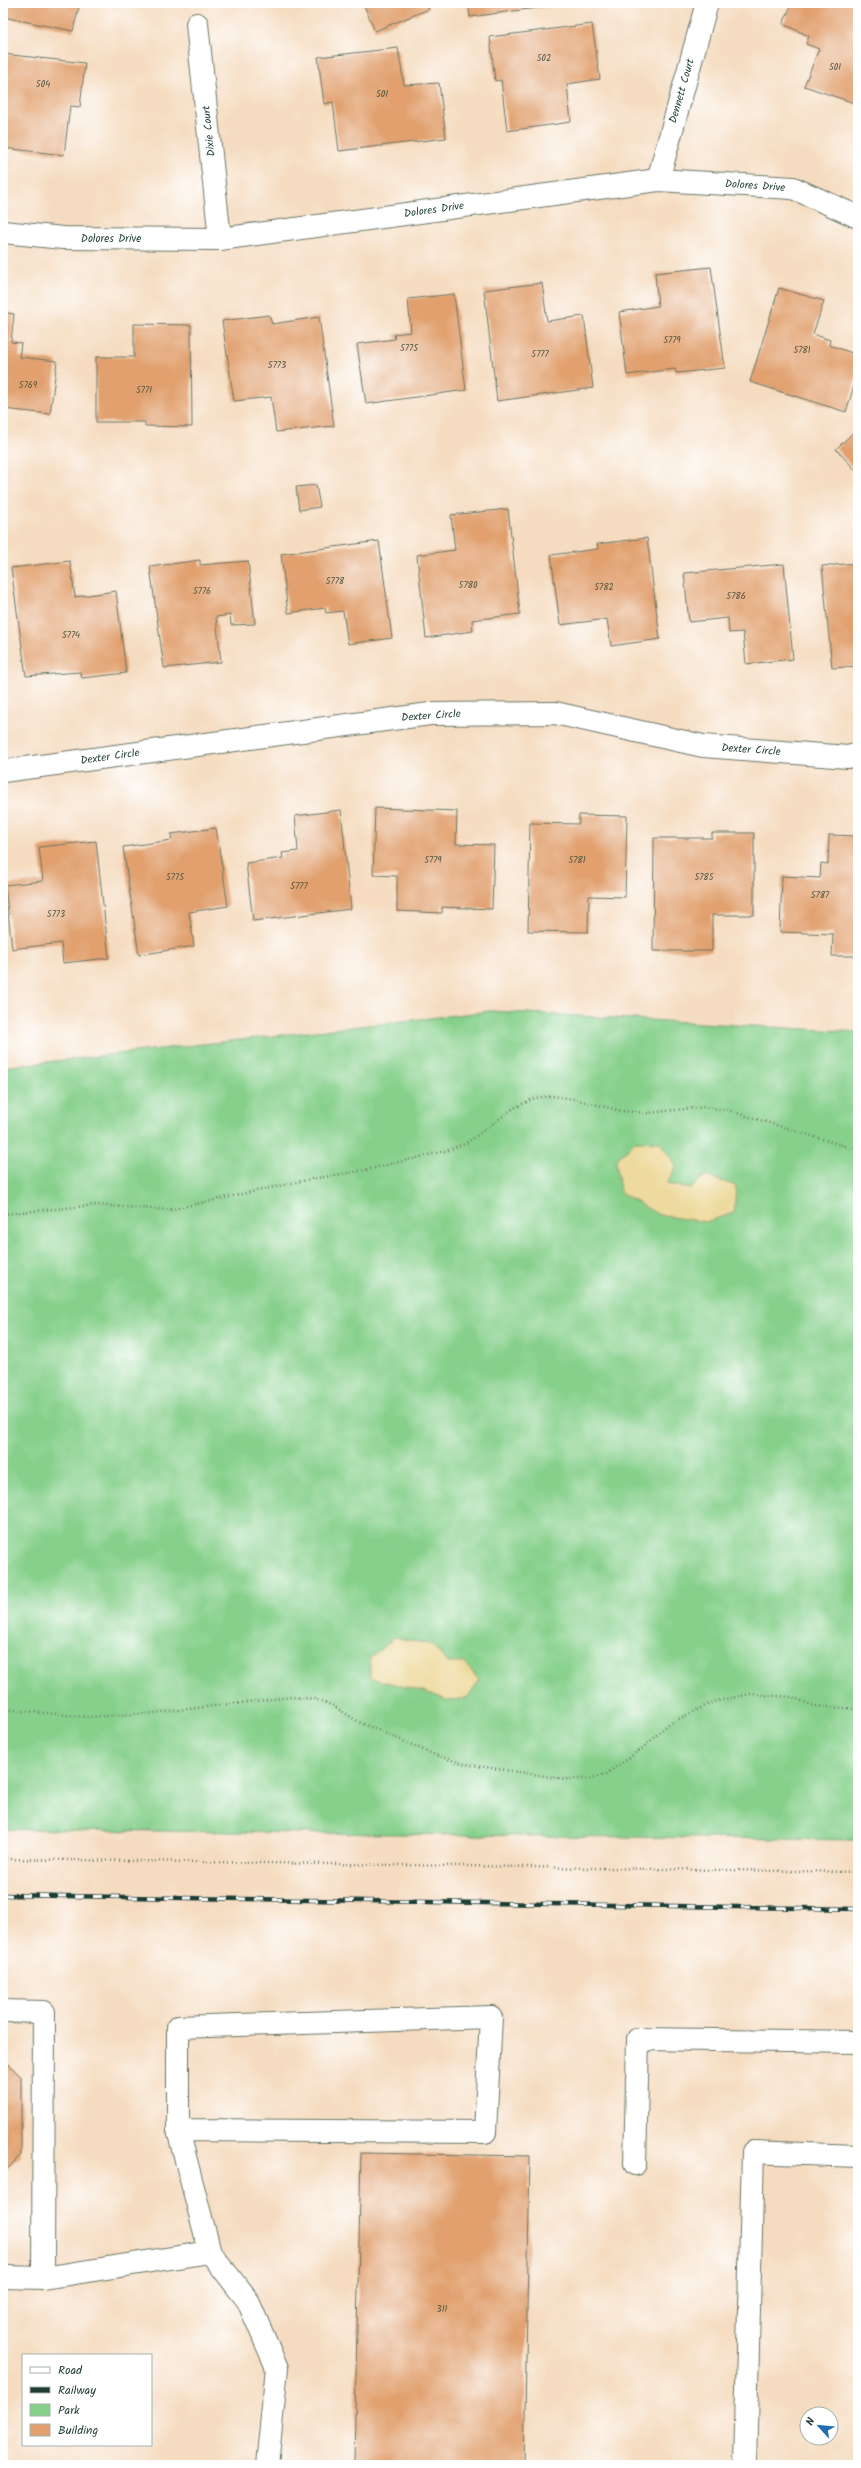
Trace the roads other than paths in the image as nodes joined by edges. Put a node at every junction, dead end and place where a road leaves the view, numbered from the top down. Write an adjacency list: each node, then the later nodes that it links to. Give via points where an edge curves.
1 (707, 3): 3 (street, Dennett Court)
2 (197, 24): 6 (street, Dixie Court)
3 (658, 180): 4 (street, Dolores Drive, via 793,188); 6 (street, Dolores Drive)
4 (858, 217)
5 (3, 232): 6 (street, Dolores Drive, via 63,238)
6 (220, 239)
7 (858, 754): 8 (street, Dexter Circle, via 848,757 703,746 555,713 430,714)
8 (3, 771)
9 (3, 2011): 16 (street, via 44,2012)
10 (858, 2042): 13 (street, via 638,2039)
11 (178, 2130): 11 (street, via 178,2027 491,2017 485,2132); 14 (street)
12 (858, 2156): 18 (street, via 753,2152)
13 (635, 2164)
14 (210, 2252): 16 (street); 17 (street, via 248,2301 277,2368)
15 (3, 2277): 16 (street)
16 (43, 2278)
17 (267, 2465)
18 (745, 2465)

